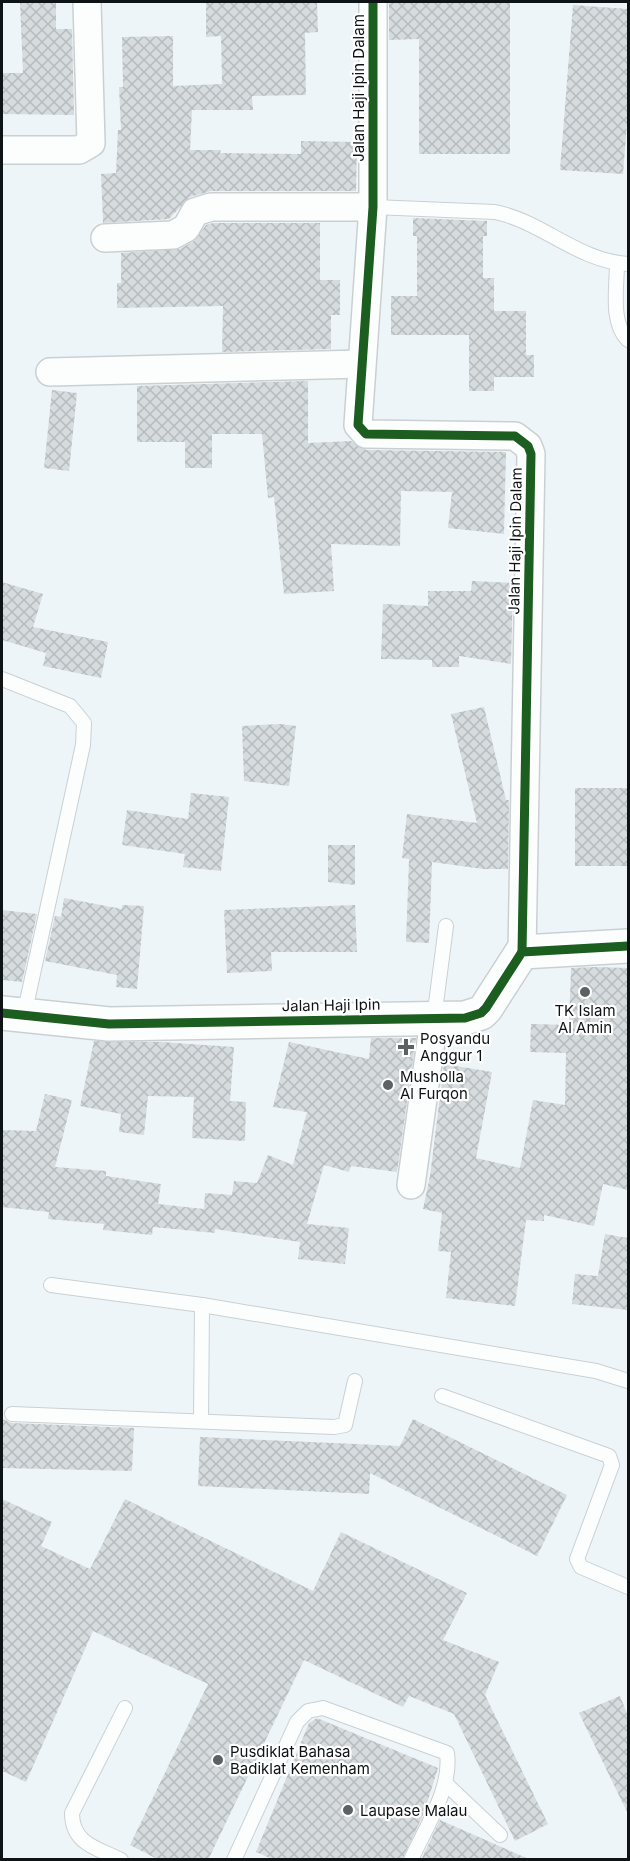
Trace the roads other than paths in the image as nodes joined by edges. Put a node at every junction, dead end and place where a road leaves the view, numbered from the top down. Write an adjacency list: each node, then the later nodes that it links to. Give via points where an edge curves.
1 (87, 2): 3 (street, via 91,143 79,150)
2 (373, 2): 4 (street, Jalan Haji Ipin Dalam)
3 (2, 150)
4 (373, 207): 5 (street, via 211,207 195,212 186,228 172,235); 6 (lane, via 495,212 511,216 585,254); 8 (street, Jalan Haji Ipin Dalam)
5 (105, 238)
6 (623, 263): 7 (lane, via 617,311 621,333)
7 (628, 340)
8 (362, 364): 9 (street); 13 (street, Jalan Haji Ipin Dalam, via 358,425 366,434 515,436 528,446 531,454)
9 (50, 372)
10 (2, 679): 14 (lane, via 70,706 84,723 83,745)
11 (446, 926): 15 (lane)
12 (628, 946): 13 (street)
13 (522, 952): 15 (street, Jalan Haji Ipin, via 481,1013)
14 (12, 1015): 15 (street, Jalan Haji Ipin, via 109,1024)
15 (434, 1020): 16 (street)
16 (411, 1185)
17 (51, 1285): 18 (lane)
18 (202, 1305): 20 (lane, via 596,1371); 23 (lane)
19 (355, 1381): 23 (lane, via 345,1425)
20 (628, 1381)
21 (442, 1396): 24 (lane, via 609,1456 612,1466 577,1559 581,1567)
22 (12, 1414): 23 (lane)
23 (201, 1421)
24 (628, 1587)
25 (125, 1708): 28 (lane, via 72,1813 72,1827 80,1838)
26 (445, 1783): 27 (lane); 29 (lane, via 447,1753 323,1708 308,1711 297,1722); 30 (lane)
27 (500, 1835)
28 (121, 1860)
29 (234, 1860)
30 (411, 1860)

